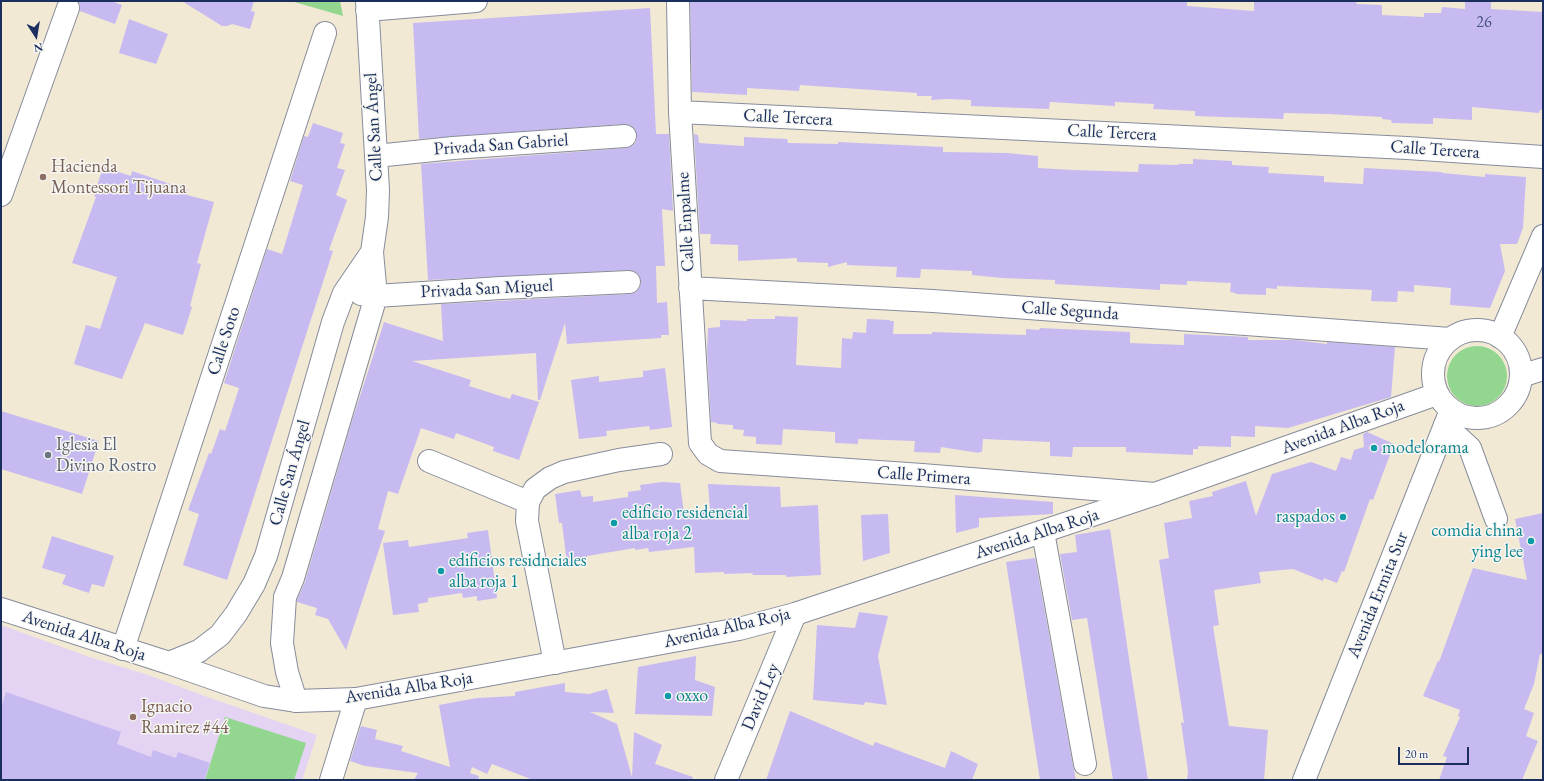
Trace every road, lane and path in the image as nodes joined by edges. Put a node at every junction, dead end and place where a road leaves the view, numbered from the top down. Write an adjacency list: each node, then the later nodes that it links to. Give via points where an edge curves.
1 (476, 1): 3 (street)
2 (678, 1): 6 (street, Calle Enpalme)
3 (367, 6): 8 (street, Calle San Ángel)
4 (68, 8): 10 (street)
5 (325, 33): 32 (street, Calle Soto)
6 (680, 112): 9 (street, Calle Tercera); 14 (street, Calle Enpalme)
7 (625, 136): 8 (street, Privada San Gabriel)
8 (376, 156): 12 (street, Calle San Ángel, via 378,190)
9 (1543, 157)
10 (1, 195)
11 (1543, 236): 17 (street)
12 (372, 252): 15 (street, Calle San Ángel); 16 (street, Calle San Ángel)
13 (630, 282): 16 (street, Privada San Miguel)
14 (690, 288): 18 (street, Calle Segunda, via 941,302); 23 (street, Calle Enpalme)
15 (344, 293): 16 (street, Privada San Miguel); 33 (street, Calle San Ángel, via 333,322 266,556 254,584 220,635 199,651)
16 (376, 296): 36 (street, Calle San Ángel, via 293,578 285,596 282,643)
17 (1500, 338): 18 (street, via 1479,330 1464,332); 20 (street, via 1514,350)
18 (1450, 339): 21 (street, via 1440,350 1433,364 1432,380)
19 (1543, 369): 20 (street)
20 (1521, 376): 22 (street, via 1518,390 1502,411 1489,417 1474,419 1459,415)
21 (1437, 394): 22 (street, via 1446,406); 26 (street, Avenida Alba Roja)
22 (1448, 417): 28 (street, via 1470,448); 40 (street, Avenida Ermita Sur)
23 (700, 443): 26 (street, Calle Primera, via 708,454 720,461)
24 (661, 454): 27 (street, via 564,472 535,489)
25 (428, 461): 27 (street)
26 (1155, 494): 29 (street, Avenida Alba Roja)
27 (528, 502): 34 (street, via 528,521)
28 (1496, 519)
29 (1043, 532): 31 (street, Avenida Alba Roja); 37 (street)
30 (1, 610): 32 (street, Avenida Alba Roja)
31 (795, 614): 34 (street, Avenida Alba Roja, via 739,629); 39 (street, David Ley)
32 (123, 649): 33 (street, Avenida Alba Roja)
33 (169, 663): 36 (street, Avenida Alba Roja, via 264,696)
34 (554, 663): 35 (street, Avenida Alba Roja)
35 (356, 699): 36 (street, Avenida Alba Roja); 38 (street)
36 (296, 702)
37 (1085, 764)
38 (331, 780)
39 (726, 780)
40 (1304, 780)

